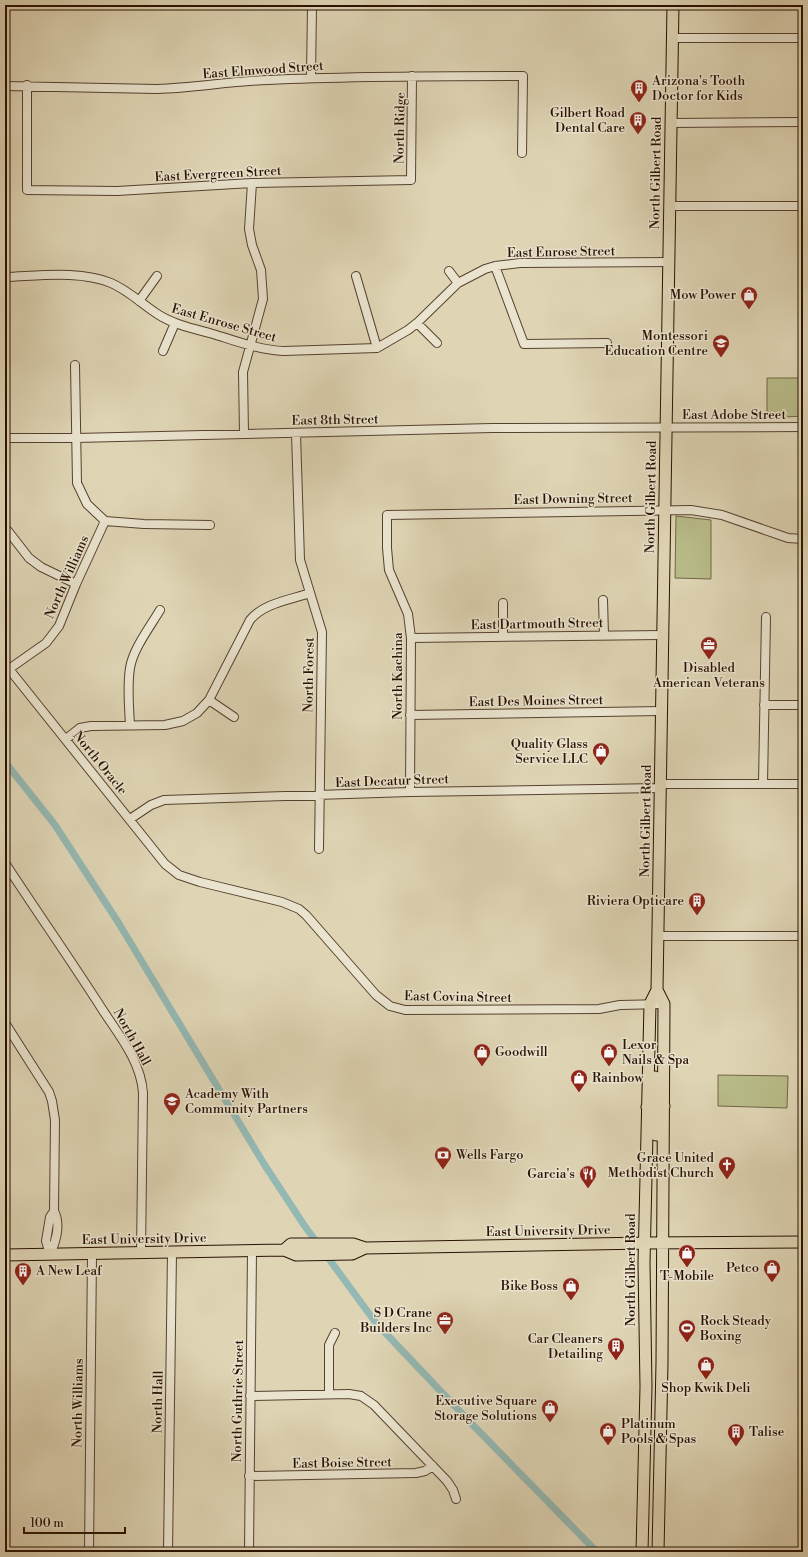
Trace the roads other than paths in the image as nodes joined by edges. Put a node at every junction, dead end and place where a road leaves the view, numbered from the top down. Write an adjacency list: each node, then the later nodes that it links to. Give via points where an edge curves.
1 (312, 5): 6 (street)
2 (673, 5): 3 (main road, North Gilbert Road)
3 (672, 38): 4 (street); 10 (main road, North Gilbert Road)
4 (803, 38)
5 (412, 76): 6 (street, East Elmwood Street); 11 (street, East Elmwood Street, via 523,76); 12 (street, North Ridge)
6 (311, 78): 7 (street, East Elmwood Street, via 256,80 175,88)
7 (27, 85): 8 (street, East Elmwood Street); 13 (street, East Evergreen Street, via 27,190 117,191)
8 (5, 86)
9 (803, 122): 10 (street)
10 (671, 123): 14 (main road, North Gilbert Road)
11 (522, 153)
12 (411, 180): 13 (street, East Evergreen Street)
13 (252, 183): 28 (street, via 249,229 261,270 263,299)
14 (670, 206): 15 (street); 16 (main road, North Gilbert Road)
15 (803, 206)
16 (669, 262): 17 (street, East Enrose Street, via 520,263); 32 (main road, North Gilbert Road)
17 (495, 266): 22 (street, East Enrose Street); 27 (street, via 524,344)
18 (449, 271): 22 (street)
19 (157, 276): 23 (street)
20 (356, 276): 29 (street)
21 (5, 277): 23 (street, East Enrose Street, via 76,275 94,278 112,283)
22 (458, 283): 25 (street, East Enrose Street)
23 (140, 302): 24 (street, East Enrose Street, via 159,316)
24 (175, 323): 28 (street, East Enrose Street); 30 (street)
25 (417, 323): 26 (street); 29 (street, East Enrose Street)
26 (436, 343)
27 (607, 343)
28 (251, 346): 29 (street, East Enrose Street, via 271,351); 35 (street, via 243,372)
29 (377, 348)
30 (163, 351)
31 (75, 365): 37 (street)
32 (666, 427): 33 (street, East Adobe Street); 34 (street, East 8th Street); 38 (main road, North Gilbert Road)
33 (803, 427)
34 (296, 433): 35 (street, East 8th Street); 45 (street, North Forest, via 300,560)
35 (244, 434): 37 (street, East 8th Street)
36 (5, 438): 37 (street, East 8th Street)
37 (76, 438): 40 (street, via 77,483 87,504)
38 (664, 509): 39 (street, East Downing Street); 43 (street, East Downing Street, via 710,512 788,538); 51 (main road, North Gilbert Road)
39 (387, 515): 53 (street, North Kachina, via 389,570 408,614)
40 (106, 521): 41 (street); 44 (street, North Williams)
41 (210, 525)
42 (8, 531): 44 (street, via 29,558 41,568)
43 (803, 539)
44 (76, 584): 54 (street, North Williams, via 59,626 46,643)
45 (310, 593): 55 (street, via 257,612 250,620); 67 (street, North Forest, via 322,632)
46 (603, 600): 50 (street)
47 (504, 603): 52 (street)
48 (160, 610): 61 (street, via 135,653 130,667)
49 (766, 617): 56 (street)
50 (604, 635): 51 (street, East Dartmouth Street); 52 (street, East Dartmouth Street)
51 (662, 635): 58 (main road, North Gilbert Road)
52 (503, 637): 53 (street, East Dartmouth Street)
53 (411, 638): 59 (street, North Kachina)
54 (7, 667): 62 (street, North Oracle)
55 (208, 700): 60 (street); 61 (street, via 197,713 183,721 165,725)
56 (764, 705): 57 (street); 63 (street)
57 (803, 705)
58 (661, 711): 59 (street, East Des Moines Street); 65 (main road, North Gilbert Road)
59 (410, 715): 66 (street, North Kachina)
60 (234, 717)
61 (130, 725): 62 (street, via 80,728)
62 (66, 739): 68 (street, North Oracle)
63 (763, 784): 64 (street, East Decatur Street); 65 (street, East Decatur Street)
64 (803, 784)
65 (660, 786): 66 (street, East Decatur Street); 72 (main road, North Gilbert Road)
66 (410, 792): 67 (street, East Decatur Street)
67 (319, 796): 68 (street, East Decatur Street, via 164,800); 69 (street, North Forest)
68 (130, 819): 71 (street, North Oracle, via 165,864)
69 (319, 849)
70 (5, 863): 89 (street, North Hall, via 131,1055 141,1079)
71 (178, 875): 75 (street, East Covina Street, via 282,902 299,909 376,995 390,1006 405,1010 598,1009)
72 (658, 936): 73 (street); 74 (main road, North Gilbert Road)
73 (803, 936)
74 (657, 990): 75 (main road, North Gilbert Road); 76 (main road, North Gilbert Road)
75 (650, 1004): 76 (street, East Covina Street); 78 (main road, North Gilbert Road)
76 (664, 1004): 79 (main road, North Gilbert Road)
77 (5, 1023): 90 (street, via 49,1092 52,1102 55,1120 54,1211 50,1217 46,1241)
78 (648, 1062): 79 (main road, via 654,1070 657,1102); 80 (main road, North Gilbert Road)
79 (664, 1106): 81 (main road, North Gilbert Road)
80 (648, 1107): 81 (main road, via 655,1113 656,1135); 83 (main road, North Gilbert Road)
81 (663, 1152): 84 (main road, North Gilbert Road)
82 (803, 1242): 84 (main road, East University Drive)
83 (645, 1243): 84 (main road, East University Drive); 85 (main road, East University Drive); 94 (main road, North Gilbert Road)
84 (662, 1243): 95 (main road, North Gilbert Road)
85 (365, 1248): 86 (main road, East University Drive, via 352,1254 296,1255); 86 (main road, East University Drive, via 353,1244 291,1244)
86 (284, 1250): 87 (main road, East University Drive)
87 (252, 1251): 88 (main road, East University Drive); 97 (street, North Guthrie Street)
88 (172, 1252): 89 (main road, East University Drive); 104 (street, North Hall)
89 (141, 1253): 91 (main road, East University Drive)
90 (50, 1254): 91 (main road, East University Drive); 92 (main road, East University Drive)
91 (92, 1254): 103 (street, North Williams)
92 (5, 1255)
93 (335, 1334): 96 (street, via 330,1344)
94 (645, 1363): 95 (main road); 99 (main road, North Gilbert Road)
95 (662, 1363): 100 (main road, North Gilbert Road)
96 (329, 1394): 97 (street); 98 (street, via 355,1394 366,1398)
97 (250, 1396): 101 (street, North Guthrie Street)
98 (433, 1466): 101 (street, East Boise Street, via 416,1473); 102 (street, via 450,1485)
99 (645, 1467): 100 (main road); 106 (main road, North Gilbert Road)
100 (660, 1468): 107 (main road, North Gilbert Road)
101 (249, 1476): 105 (street, North Guthrie Street)
102 (456, 1499)
103 (89, 1552)
104 (168, 1552)
105 (248, 1552)
106 (642, 1552)
107 (658, 1552)

